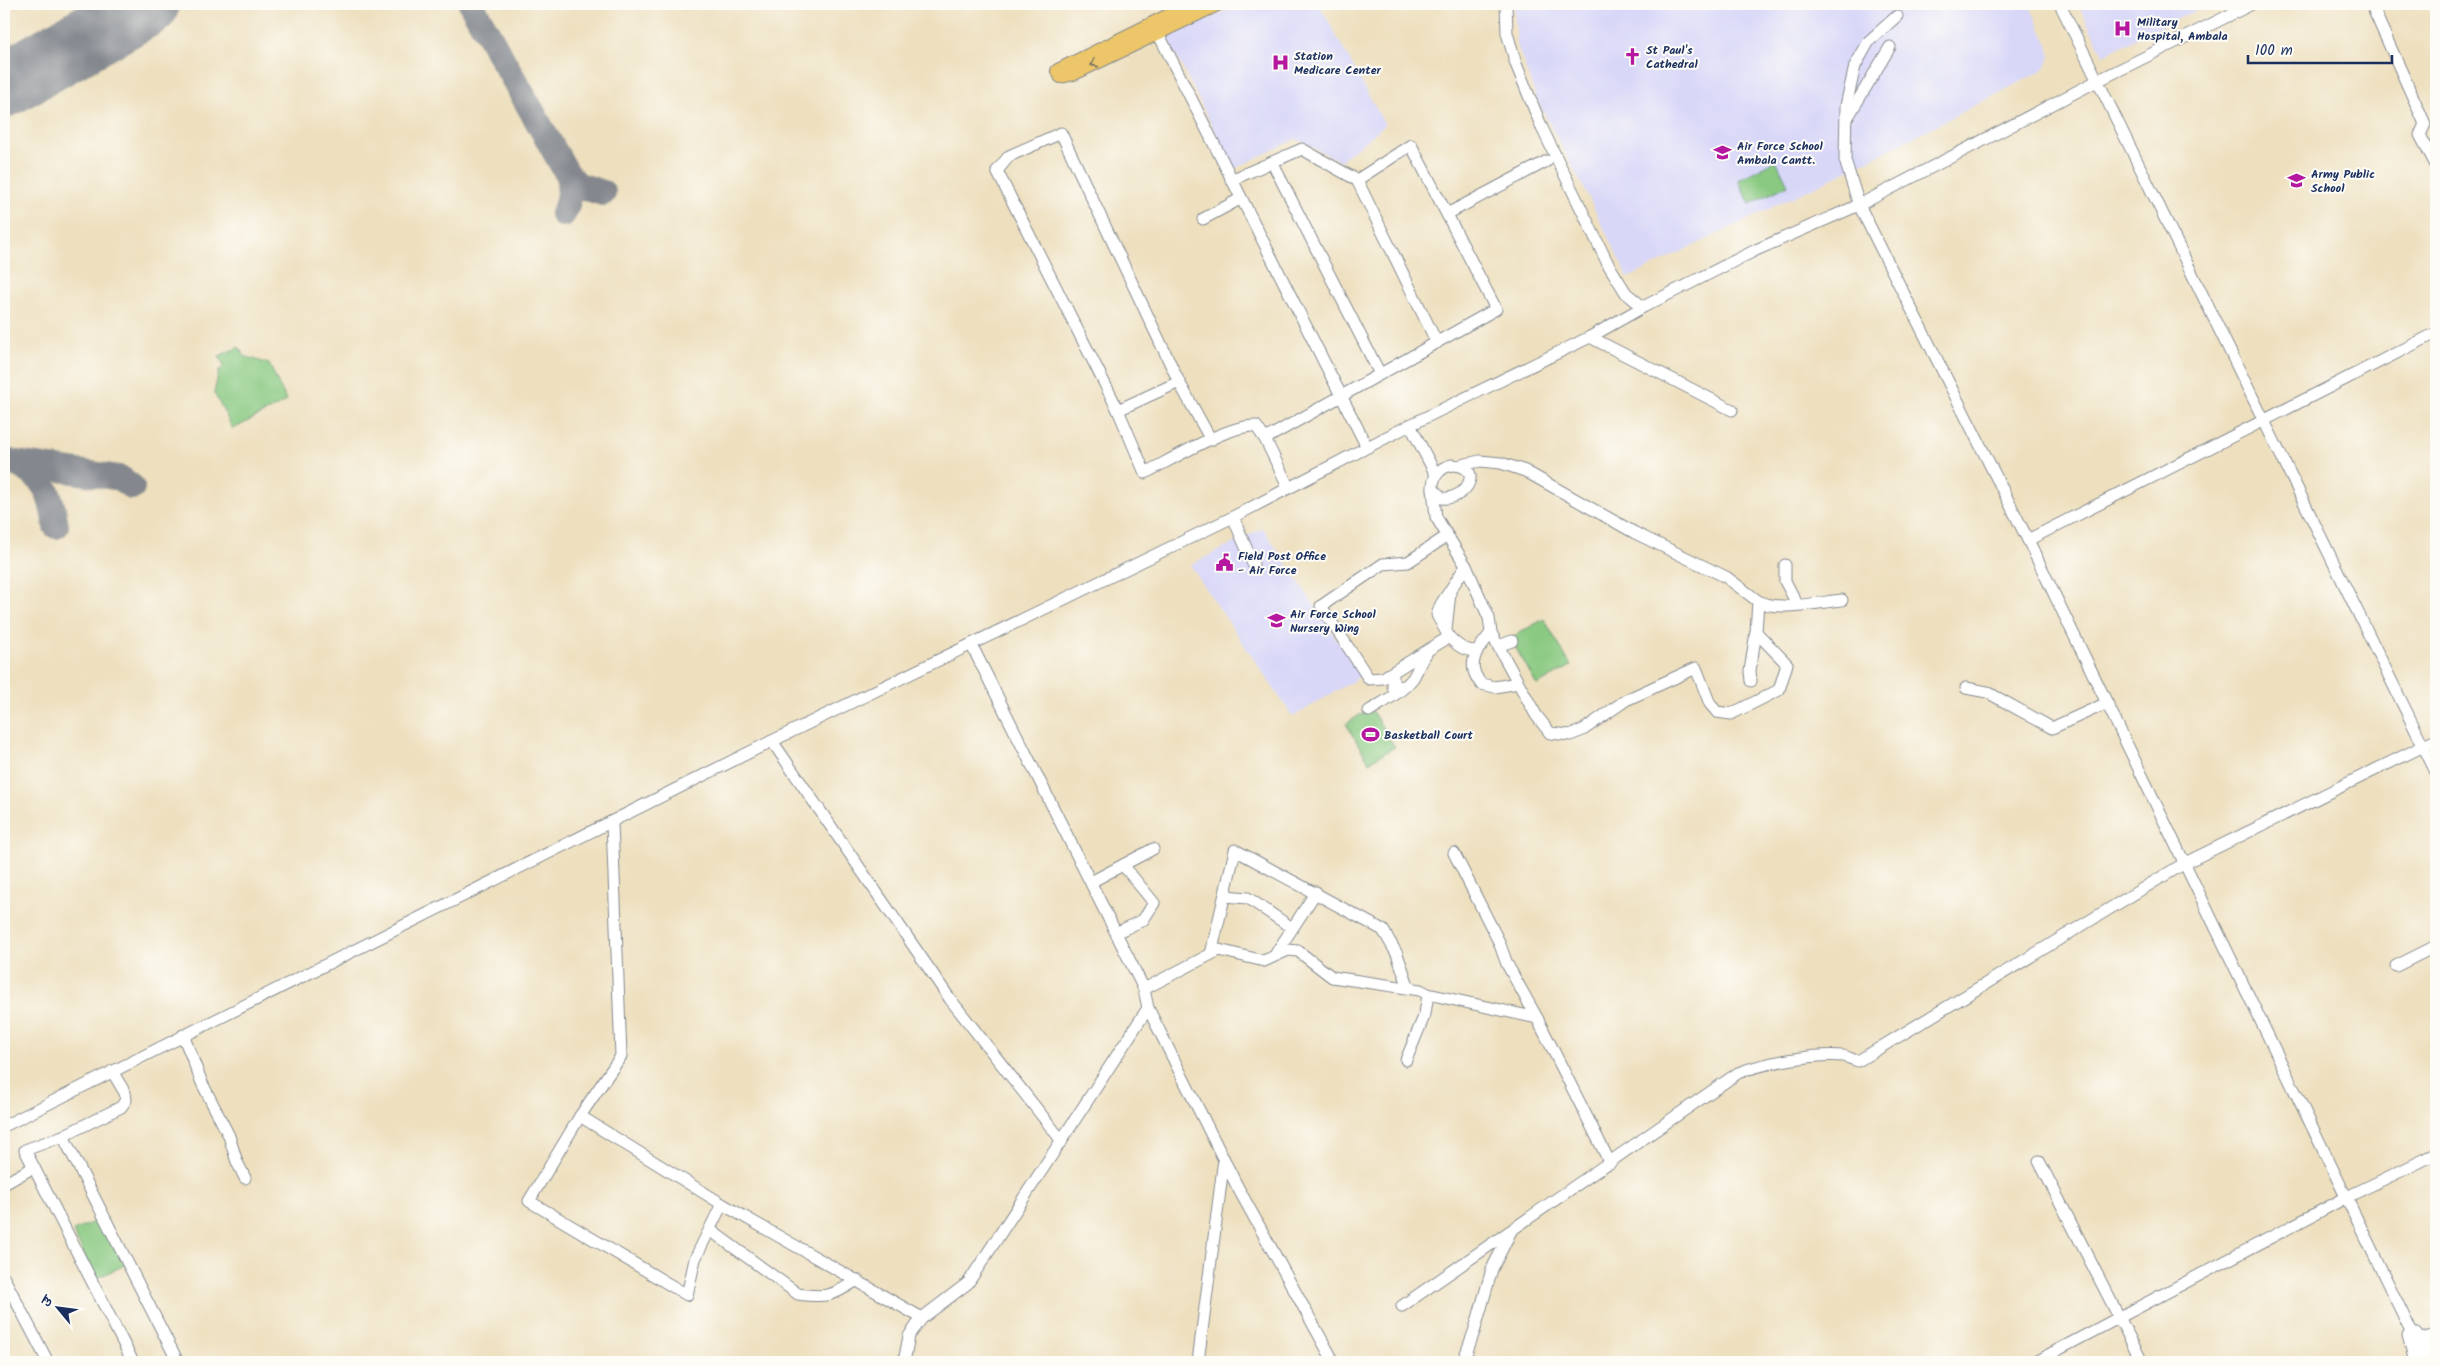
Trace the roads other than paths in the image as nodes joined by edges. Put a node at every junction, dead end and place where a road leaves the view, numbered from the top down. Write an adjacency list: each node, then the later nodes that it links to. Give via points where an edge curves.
1 (1193, 4): 8 (main road, one-way to 1, via 1074,74 1059,74)
2 (1217, 4): 8 (main road)
3 (1506, 4): 21 (street, via 1507,33 1516,64 1542,128 1608,264 1626,293)
4 (2060, 4): 10 (street)
5 (2252, 4): 10 (street)
6 (2371, 4): 14 (street, via 2425,124 2420,135)
7 (1897, 16): 11 (street, via 1869,41 1855,66 1846,106)
8 (1158, 32): 15 (street)
9 (1890, 47): 11 (street)
10 (2097, 81): 18 (street); 30 (street)
11 (1846, 124): 18 (street, via 1845,160)
12 (1547, 161): 19 (street)
13 (1272, 162): 15 (street); 16 (street, via 1302,149); 25 (street)
14 (2436, 165)
15 (1231, 180): 17 (street)
16 (1357, 180): 19 (street, via 1412,145); 24 (street)
17 (1240, 199): 20 (street); 27 (street)
18 (1859, 205): 21 (street, via 1756,250); 41 (street)
19 (1447, 214): 24 (street, via 1496,309)
20 (1203, 219)
21 (1643, 307): 23 (street)
22 (2436, 333): 30 (street)
23 (1590, 337): 29 (street); 31 (street)
24 (1437, 343): 25 (street)
25 (1380, 374): 27 (street)
26 (1179, 382): 28 (street); 28 (street, via 1061,133 1009,156 997,171); 33 (street)
27 (1342, 396): 32 (street); 34 (street)
28 (1118, 410): 33 (street, via 1145,472)
29 (1732, 410)
30 (2263, 420): 41 (street); 65 (street)
31 (1410, 425): 34 (street); 36 (street)
32 (1265, 439): 33 (street, via 1256,426 1248,426); 37 (street)
33 (1211, 440)
34 (1367, 447): 37 (street)
35 (1461, 465): 36 (street, via 1447,466); 38 (street, via 1471,478 1462,492 1451,498 1442,498); 46 (street, via 1480,461 1526,471 1635,533 1726,577)
36 (1436, 475): 38 (street)
37 (1289, 488): 39 (street)
38 (1433, 489): 40 (street, via 1436,518)
39 (1233, 517): 42 (street); 52 (street)
40 (1447, 536): 44 (street); 56 (street, via 1408,562 1383,564 1321,606 1369,679)
41 (2028, 540): 61 (street)
42 (1253, 564)
43 (1785, 565): 47 (street, via 1785,580)
44 (1466, 566): 49 (street, via 1437,615); 50 (street, via 1489,618)
45 (1842, 600): 47 (street)
46 (1758, 601): 47 (street, via 1779,606); 48 (street)
47 (1797, 604)
48 (1756, 632): 57 (street); 58 (street, via 1787,664 1779,690 1730,714 1717,712 1710,704 1696,668 1626,700 1583,730 1559,736 1550,733 1536,715)
49 (1448, 633): 54 (street); 55 (street, via 1459,646 1468,651)
50 (1491, 634): 53 (street); 55 (street)
51 (1512, 641): 53 (street)
52 (970, 644): 64 (street); 72 (street)
53 (1498, 646): 58 (street)
54 (1430, 649): 56 (street); 59 (street)
55 (1477, 650): 58 (street, via 1472,667 1481,684 1496,687)
56 (1388, 675): 59 (street, via 1393,676 1393,687)
57 (1751, 681)
58 (1518, 682)
59 (1405, 686): 62 (street)
60 (1966, 688): 61 (street, via 1987,692 2052,728)
61 (2107, 703): 70 (street)
62 (1369, 711)
63 (2436, 740): 65 (street)
64 (772, 741): 67 (street); 92 (street, via 950,999)
65 (2423, 746): 66 (street); 70 (street)
66 (2436, 772)
67 (612, 822): 86 (street); 89 (street, via 621,1056)
68 (1153, 849): 71 (street)
69 (1454, 852): 85 (street, via 1507,964)
70 (2185, 863): 96 (street, via 1858,1061 1844,1056 1757,1065 1738,1073); 100 (street)
71 (1123, 865): 72 (street); 76 (street, via 1154,903 1142,920)
72 (1091, 882): 76 (street)
73 (1316, 892): 74 (street, via 1235,850); 75 (street); 81 (street, via 1383,930 1397,954)
74 (1225, 896): 75 (street, via 1248,898); 78 (street)
75 (1292, 928): 79 (street)
76 (1116, 933): 82 (street)
77 (2436, 946): 80 (street)
78 (1211, 954): 79 (street, via 1219,950 1264,961); 82 (street)
79 (1275, 955): 81 (street, via 1288,950 1298,951 1332,977)
80 (2396, 966)
81 (1409, 988): 83 (street)
82 (1144, 989): 84 (street)
83 (1428, 994): 85 (street); 87 (street, via 1425,1014)
84 (1148, 1008): 92 (street); 94 (street)
85 (1537, 1018): 96 (street)
86 (182, 1035): 88 (street); 98 (street)
87 (1406, 1060)
88 (112, 1070): 90 (street); 91 (street, via 126,1100 121,1106)
89 (580, 1116): 101 (street); 102 (street, via 529,1201 687,1295 695,1259)
90 (4, 1126)
91 (63, 1136): 97 (street, via 25,1150); 115 (street)
92 (1062, 1140): 109 (street, via 968,1283)
93 (2436, 1154): 100 (street)
94 (1224, 1159): 117 (street); 118 (street)
95 (2039, 1161): 108 (street)
96 (1610, 1164): 103 (street)
97 (34, 1167): 99 (street); 114 (street)
98 (245, 1178)
99 (4, 1184)
100 (2347, 1197): 108 (street); 110 (street)
101 (722, 1204): 102 (street); 105 (street)
102 (710, 1230): 105 (street, via 798,1294 836,1294)
103 (1510, 1232): 107 (street); 119 (street, via 1492,1269)
104 (4, 1278): 106 (street)
105 (857, 1280): 109 (street)
106 (8, 1301): 113 (street)
107 (1402, 1306)
108 (2120, 1317): 120 (street); 121 (street)
109 (922, 1318): 116 (street, via 910,1336)
110 (2408, 1325): 112 (street); 122 (street); 123 (street)
111 (2436, 1335): 112 (street)
112 (2421, 1339): 124 (street)
113 (48, 1362)
114 (133, 1362)
115 (178, 1362)
116 (904, 1362)
117 (1198, 1362)
118 (1331, 1362)
119 (1463, 1362)
120 (2035, 1362)
121 (2142, 1362)
122 (2415, 1362)
123 (2426, 1362)
124 (2436, 1362)

